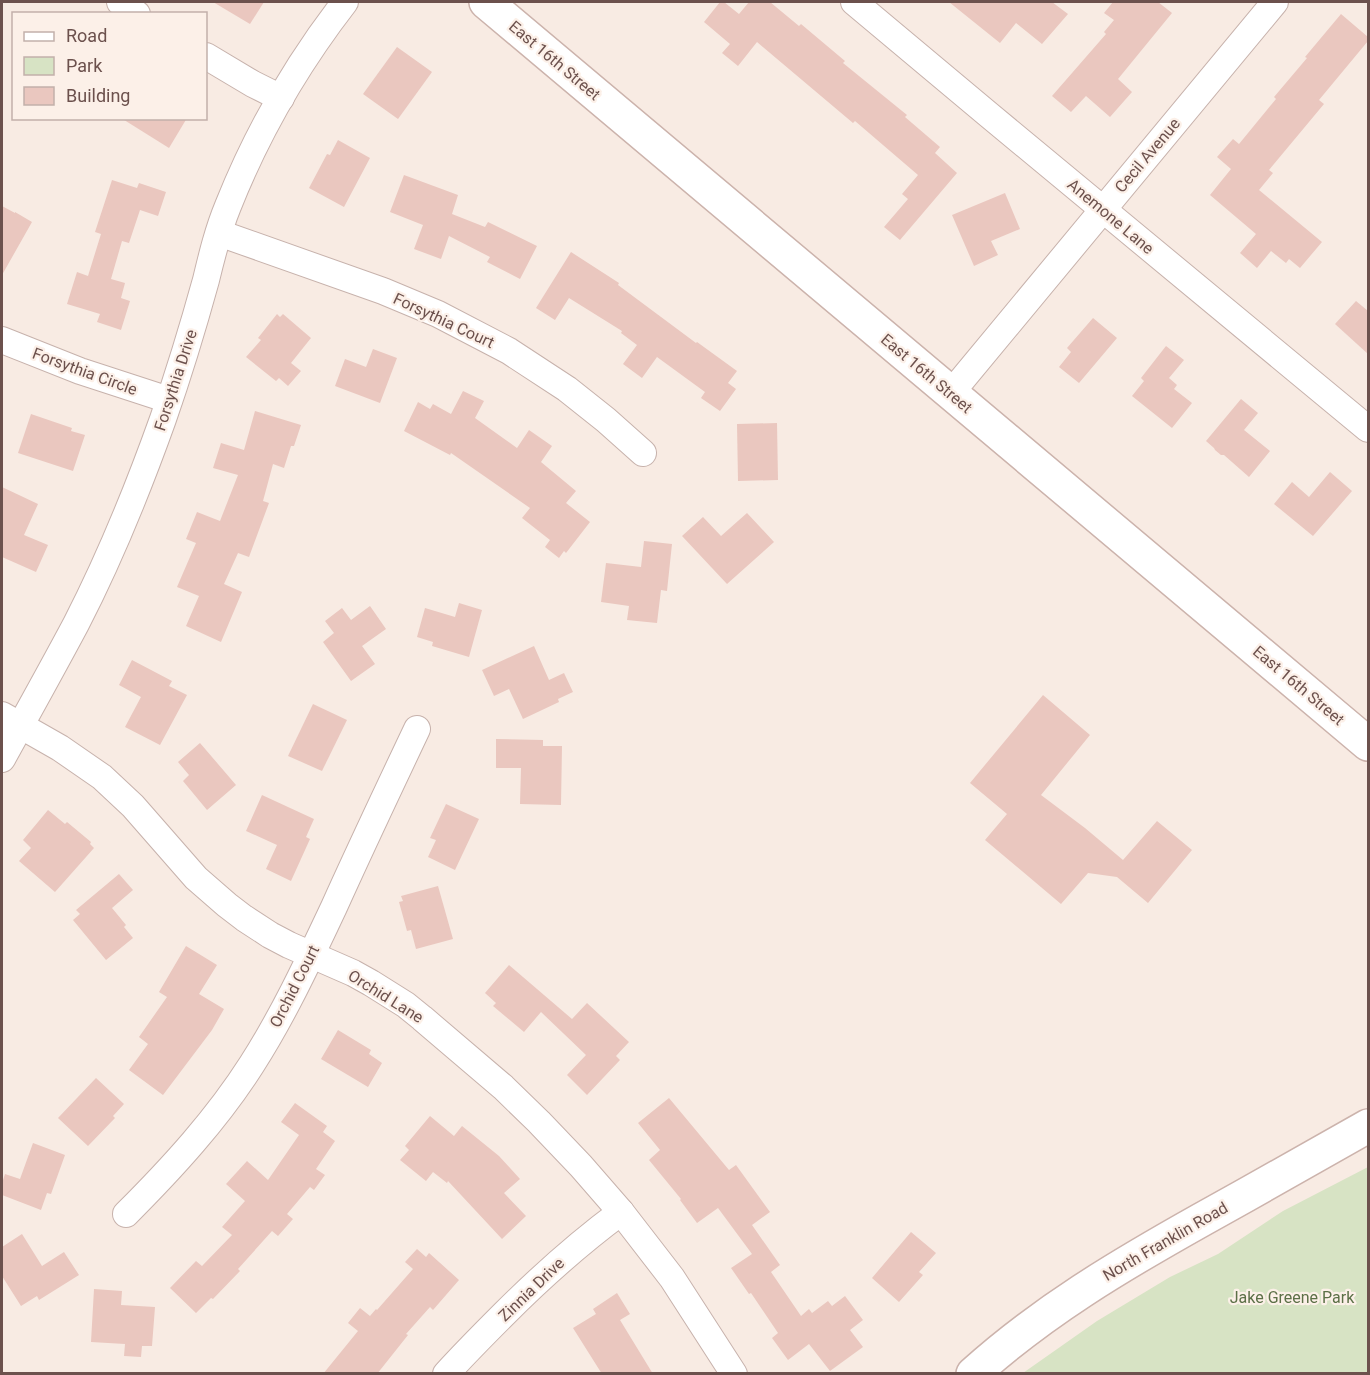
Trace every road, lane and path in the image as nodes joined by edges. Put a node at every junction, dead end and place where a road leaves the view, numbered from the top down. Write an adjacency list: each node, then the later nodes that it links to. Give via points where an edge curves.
1 (120, 2): 6 (street)
2 (345, 2): 8 (street, Forsythia Drive)
3 (486, 2): 12 (street, East 16th Street)
4 (855, 2): 9 (street, Anemone Lane)
5 (1275, 2): 9 (street, Cecil Avenue)
6 (134, 12)
7 (207, 57): 8 (street)
8 (281, 98): 10 (street, Forsythia Drive, via 240,179)
9 (1102, 209): 12 (street, Cecil Avenue); 14 (street, Anemone Lane)
10 (219, 233): 13 (street, Forsythia Drive); 15 (street, Forsythia Court, via 383,291 489,340 567,389)
11 (2, 340): 13 (street, Forsythia Circle, via 51,361)
12 (951, 393): 18 (street, East 16th Street)
13 (169, 400): 16 (street, Forsythia Drive, via 111,551 75,624)
14 (1368, 429)
15 (643, 453)
16 (11, 721): 19 (street, Forsythia Drive); 20 (street, Orchid Lane, via 60,747 102,777 196,878 227,905 270,935)
17 (417, 729): 20 (street, Orchid Court)
18 (1368, 744)
19 (2, 759)
20 (311, 955): 22 (street, Orchid Lane, via 371,983 422,1018 540,1122); 23 (street, Orchid Court, via 251,1066 197,1137)
21 (1368, 1126): 26 (street, North Franklin Road, via 1083,1289 1034,1323)
22 (621, 1212): 24 (street, Zinnia Drive, via 555,1264); 25 (street, Orchid Lane, via 672,1278)
23 (126, 1214)
24 (446, 1374)
25 (734, 1374)
26 (973, 1374)

